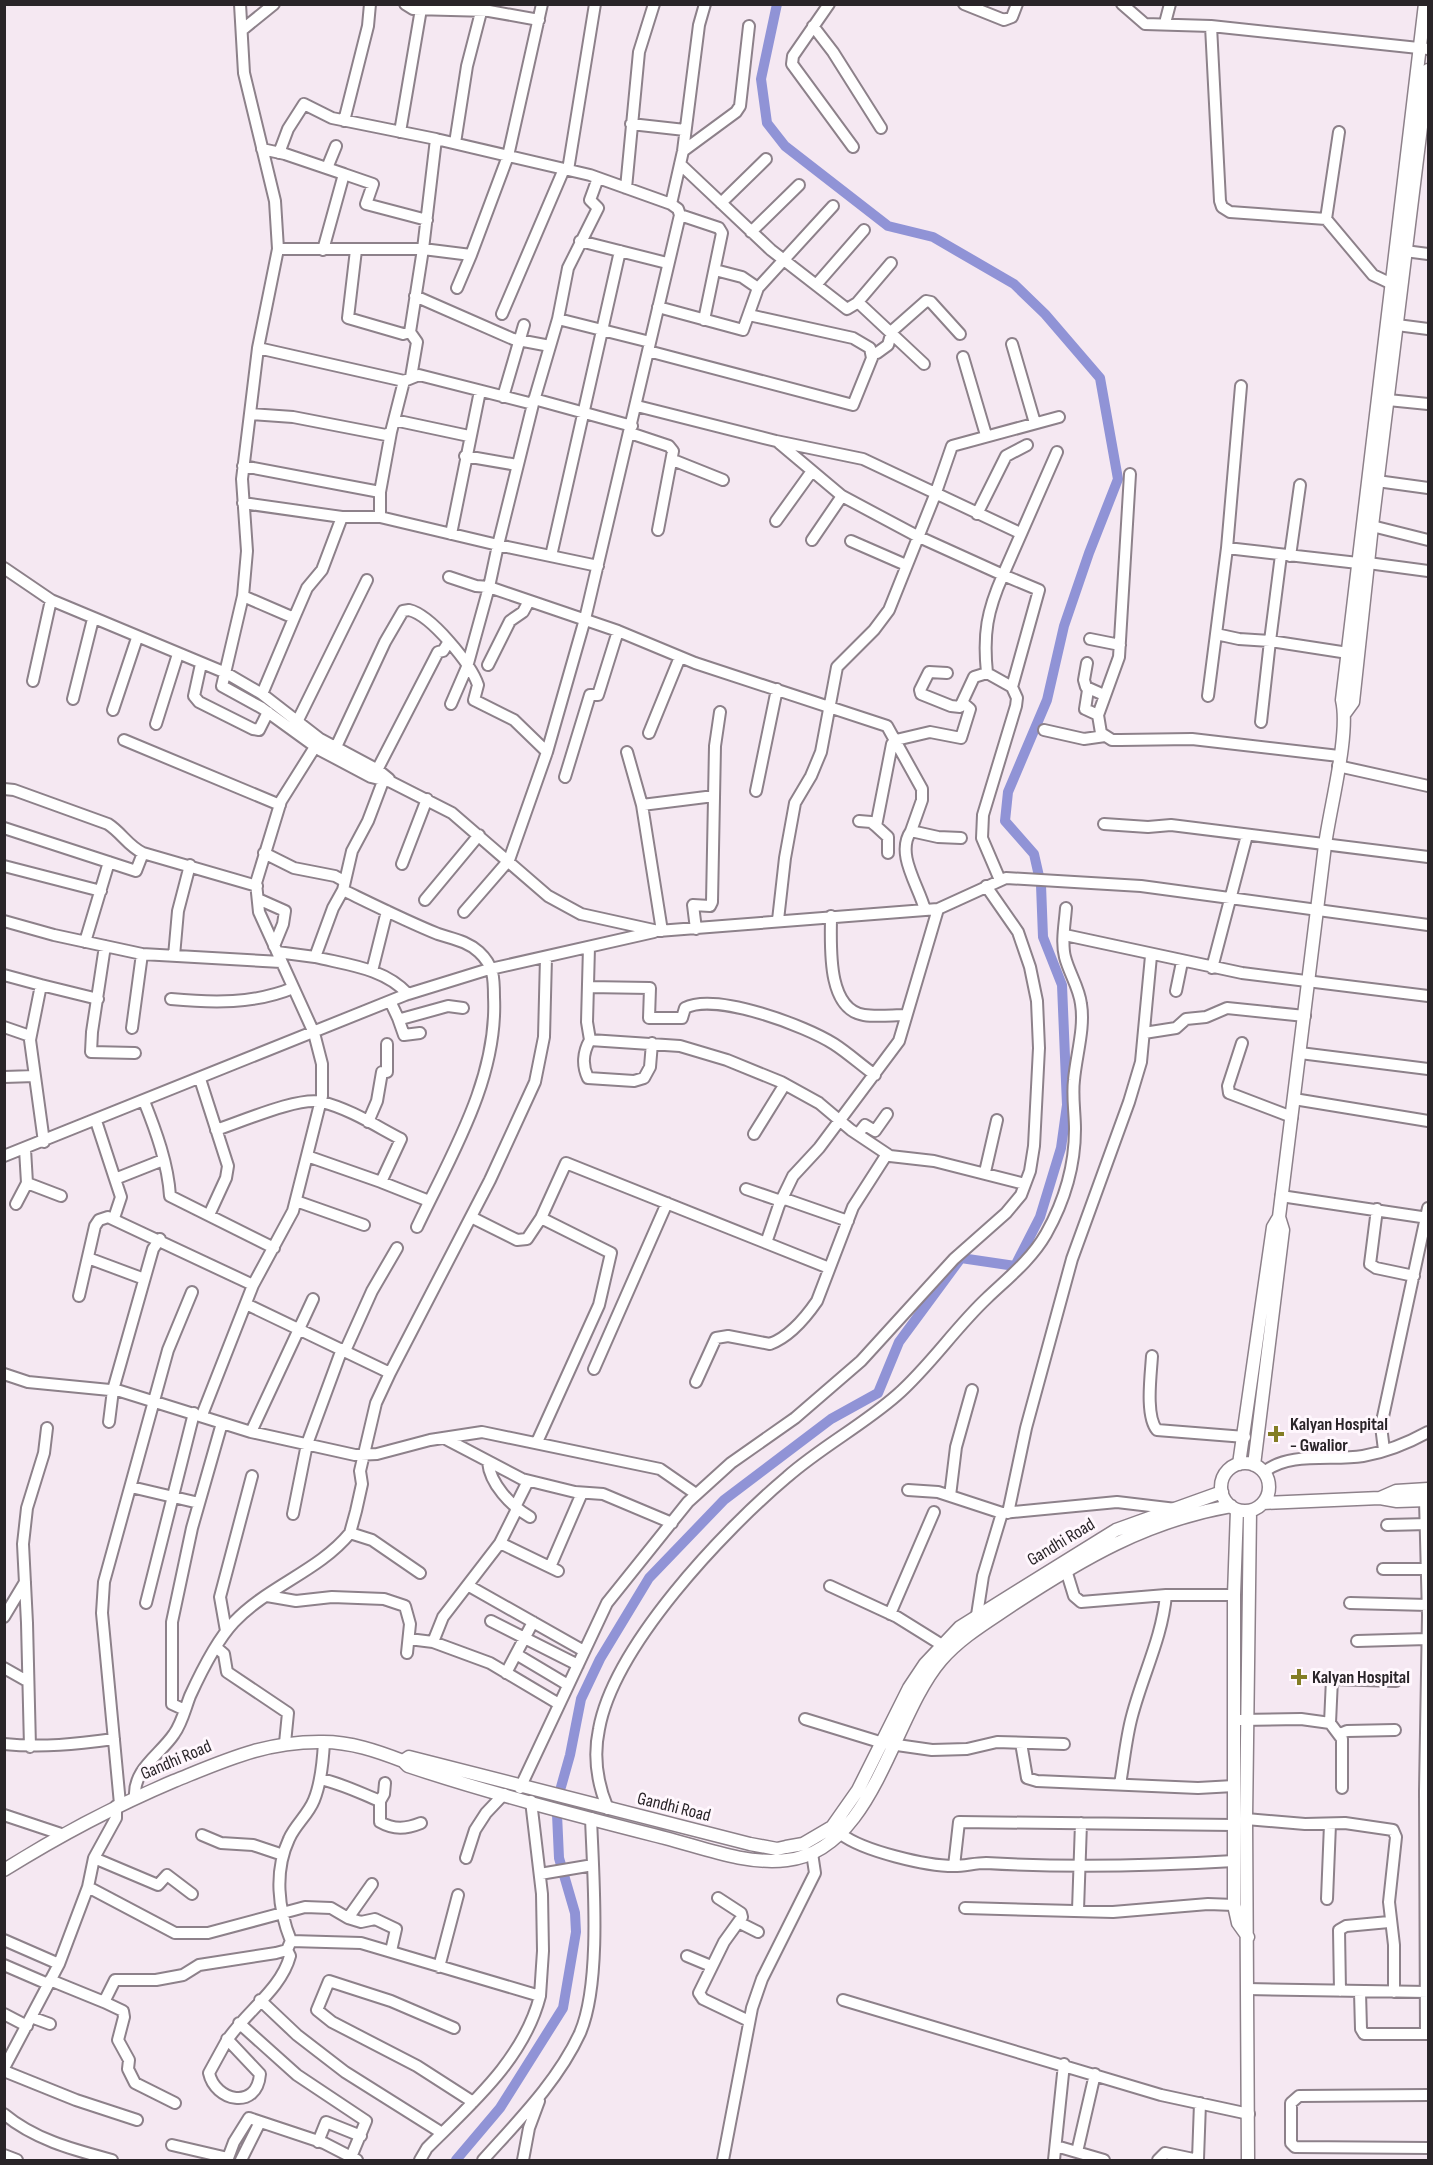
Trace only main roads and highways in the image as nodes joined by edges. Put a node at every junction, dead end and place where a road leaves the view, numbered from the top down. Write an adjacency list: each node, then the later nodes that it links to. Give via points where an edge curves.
1 (1425, 4): 2 (main road)
2 (1424, 48): 5 (main road, via 1392,284)
3 (1428, 70): 4 (main road)
4 (1425, 129): 5 (main road, via 1397,325)
5 (1389, 345): 6 (main road); 6 (main road, via 1388,400 1372,526)
6 (1363, 563): 7 (main road, via 1341,700); 7 (main road, via 1353,702)
7 (1345, 713): 8 (main road)
8 (1279, 1217): 9 (main road, via 1273,1227); 10 (main road, via 1283,1230)
9 (1239, 1464): 10 (main road); 11 (main road, via 1223,1478)
10 (1259, 1468): 13 (main road, via 1269,1491)
11 (1222, 1492): 14 (main road); 16 (main road, Gandhi Road)
12 (1427, 1496): 13 (main road, via 1397,1501 1380,1498)
13 (1263, 1503): 15 (main road)
14 (1234, 1508): 15 (main road); 16 (main road); 22 (main road, via 1234,1905 1238,1923)
15 (1250, 1511): 22 (main road)
16 (1178, 1512): 17 (main road, via 1091,1554 976,1629 927,1678); 17 (main road, Gandhi Road, via 1116,1530 977,1615 942,1645 909,1688)
17 (887, 1744): 20 (main road, Gandhi Road, via 832,1827 803,1844 777,1849 608,1809); 20 (main road, via 867,1797 841,1834 824,1849 789,1860 759,1861 591,1818)
18 (402, 1761): 19 (main road, via 418,1770 504,1794 531,1801); 19 (main road, Gandhi Road, via 410,1757); 21 (main road, Gandhi Road, via 349,1744 285,1743 259,1748 118,1805 61,1834)
19 (550, 1800): 20 (main road, Gandhi Road)
20 (572, 1807)
21 (4, 1870)
22 (1248, 1937): 23 (main road)
23 (1248, 2160)

